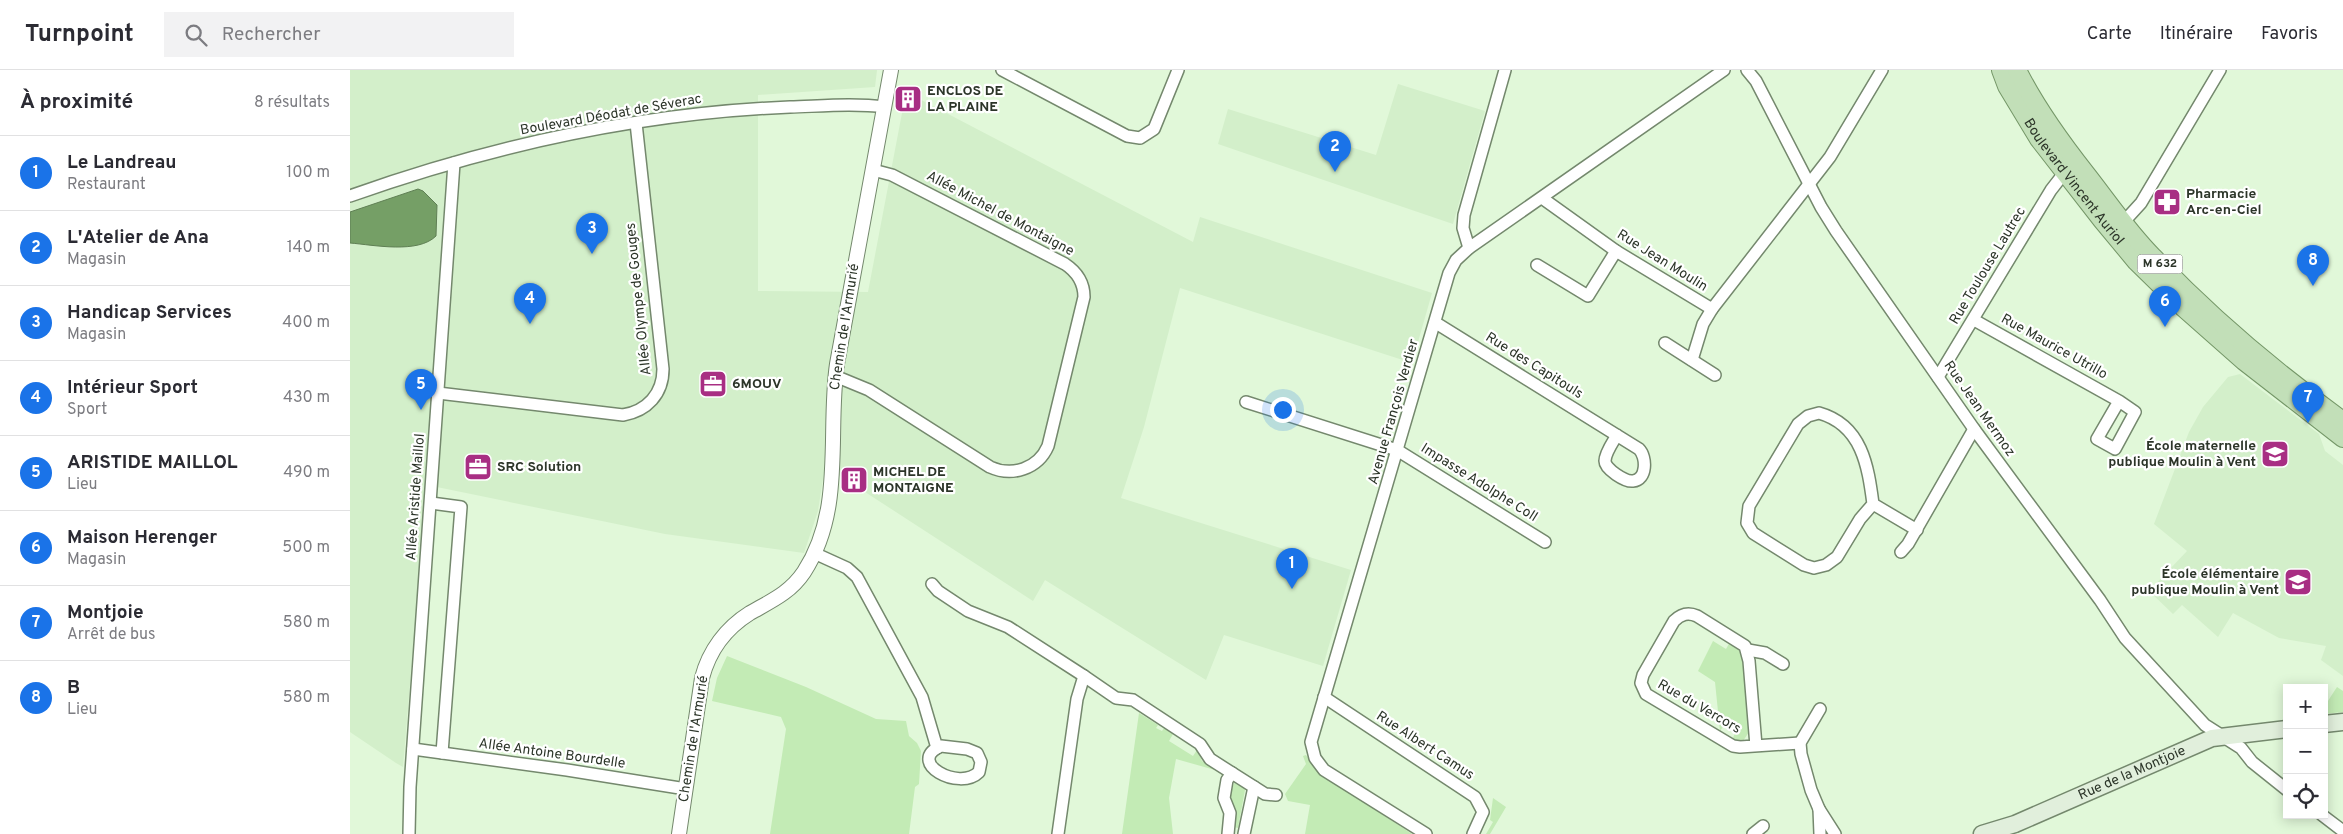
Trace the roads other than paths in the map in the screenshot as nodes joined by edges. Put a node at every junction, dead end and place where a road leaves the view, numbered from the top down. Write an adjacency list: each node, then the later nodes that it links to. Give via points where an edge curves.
1 (891, 70): 11 (street, Chemin de l'Armurié)
2 (1002, 70): 3 (street, via 1127,136 1140,138 1154,129)
3 (1178, 70)
4 (1505, 70): 21 (street, via 1464,215 1463,228)
5 (1724, 70): 18 (street, Avenue François Verdier)
6 (1747, 70): 16 (street, Rue Jean Mermoz, via 1756,81)
7 (1882, 70): 16 (street, Rue Jean Moulin)
8 (2001, 70): 15 (main road, Boulevard Vincent Auriol / M 632, via 2028,121)
9 (2017, 70): 20 (main road, Boulevard Vincent Auriol / M 632, via 2043,116)
10 (2220, 70): 20 (street, via 2142,203)
11 (885, 107): 12 (street, Boulevard Déodat de Séverac, via 748,108); 14 (street, Chemin de l'Armurié)
12 (636, 123): 13 (street, Boulevard Déodat de Séverac); 32 (street, Allée Olympe de Gouges, via 663,369 658,392 642,408 623,415)
13 (454, 163): 17 (street, Boulevard Déodat de Séverac); 32 (street, Allée Aristide Maillol)
14 (873, 170): 30 (street, Chemin de l'Armurié); 30 (street, Allée Michel de Montaigne, via 892,175 1065,264 1081,281 1084,297 1048,446 1041,458 1026,468 1008,472 990,467 869,390)
15 (2065, 172): 19 (main road, Boulevard Vincent Auriol / M 632); 25 (street, Rue Toulouse Lautrec)
16 (1810, 185): 24 (street, Rue Jean Moulin); 31 (street, Rue Jean Mermoz, via 1836,231)
17 (350, 196)
18 (1542, 198): 21 (street, Avenue François Verdier); 22 (street, Rue Jean Moulin)
19 (2102, 220): 20 (street, via 2119,226); 38 (main road, Boulevard Vincent Auriol / M 632, via 2136,261 2184,308 2244,361)
20 (2123, 223): 35 (main road, Boulevard Vincent Auriol / M 632, via 2152,256 2243,343)
21 (1469, 248): 26 (street, Avenue François Verdier, via 1452,266)
22 (1616, 251): 23 (street, via 1588,296); 24 (street, Rue Jean Moulin)
23 (1537, 265)
24 (1712, 309): 28 (street, via 1703,324)
25 (1974, 320): 31 (street, Rue Toulouse Lautrec); 33 (street, Rue Maurice Utrillo)
26 (1436, 323): 37 (street, Rue des Capitouls); 39 (street, Avenue François Verdier)
27 (1665, 343): 28 (street)
28 (1692, 360): 29 (street)
29 (1715, 375)
30 (835, 376): 45 (street, Chemin de l'Armurié, via 832,482)
31 (1938, 377): 36 (street, Rue Jean Mermoz)
32 (438, 393): 40 (street, Allée Aristide Maillol)
33 (2119, 401)
34 (1246, 402): 39 (street, Impasse Adolphe Coll)
35 (2343, 421)
36 (1974, 429): 42 (street); 55 (street, Rue Jean Mermoz, via 2125,638 2204,725)
37 (1616, 435)
38 (2343, 438)
39 (1398, 450): 43 (street, Impasse Adolphe Coll); 50 (street, Avenue François Verdier)
40 (431, 503): 59 (street, Allée Aristide Maillol); 60 (street, via 461,507)
41 (1873, 504): 41 (street, via 1837,557 1814,568 1758,538 1749,527 1747,518 1749,506 1798,424 1820,412 1853,434); 42 (street)
42 (1917, 530): 44 (street)
43 (1545, 542)
44 (1901, 552)
45 (814, 553): 58 (street, via 840,564 857,577 922,697); 64 (street, Chemin de l'Armurié, via 791,588 732,626 709,658 702,678)
46 (932, 584): 49 (street, via 968,612 1008,627)
47 (1748, 650): 48 (street, Rue du Vercors, via 1765,653); 57 (street, Rue du Vercors); 57 (street, Rue du Vercors, via 1739,640 1697,616 1685,614 1674,621 1641,683 1648,696 1733,746)
48 (1783, 664)
49 (1084, 676): 61 (street, via 1116,698 1133,700 1200,744 1210,758); 72 (street, via 1077,699)
50 (1324, 697): 75 (street, Avenue François Verdier, via 1312,740 1312,751 1318,762 1324,770); 76 (street, Rue Albert Camus, via 1475,797 1483,812)
51 (1820, 710): 56 (street)
52 (2343, 722): 53 (main road)
53 (2328, 724)
54 (2283, 730): 55 (main road, Rue de la Montjoie)
55 (2224, 737): 63 (street, Rue Jean Mermoz, via 2241,748 2258,768); 80 (main road, Rue de la Montjoie, via 2198,743 2015,824)
56 (1800, 743): 57 (street, Rue du Vercors); 66 (street)
57 (1756, 746)
58 (937, 748)
59 (413, 749): 60 (street, Allée Antoine Bourdelle); 70 (street, Allée Aristide Maillol)
60 (442, 753): 64 (street, Allée Antoine Bourdelle)
61 (1232, 773): 62 (street); 73 (street, via 1227,780 1224,798 1230,810)
62 (1254, 787): 65 (street, via 1265,794); 74 (street)
63 (2283, 787)
64 (686, 789): 71 (street, Chemin de l'Armurié)
65 (1276, 795)
66 (1819, 809): 78 (street); 79 (street)
67 (2327, 819): 69 (street)
68 (1764, 826): 77 (street)
69 (2343, 831)
70 (409, 834)
71 (679, 834)
72 (1058, 834)
73 (1228, 834)
74 (1244, 834)
75 (1426, 834)
76 (1473, 834)
77 (1753, 834)
78 (1820, 834)
79 (1835, 834)
80 (1982, 834)

